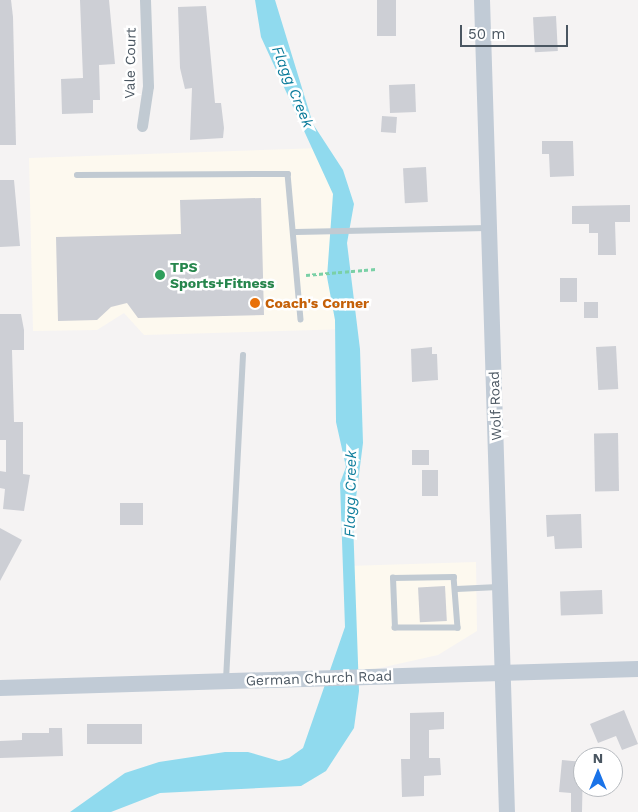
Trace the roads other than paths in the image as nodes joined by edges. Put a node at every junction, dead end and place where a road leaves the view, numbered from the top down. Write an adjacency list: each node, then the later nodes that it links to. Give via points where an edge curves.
1 (145, 0): 3 (street, Vale Court, via 148,86)
2 (482, 0): 5 (street, Wolf Road)
3 (142, 126)
4 (77, 176): 6 (lane, via 288,174)
5 (489, 228): 6 (lane); 9 (street, Wolf Road)
6 (296, 232): 7 (lane)
7 (301, 319)
8 (243, 355): 13 (lane)
9 (500, 587): 10 (lane); 12 (street, Wolf Road)
10 (457, 589): 10 (lane, via 454,577 394,578 398,632 458,628)
11 (638, 669): 12 (street, German Church Road)
12 (503, 673): 13 (street, German Church Road); 15 (street, Wolf Road)
13 (226, 680): 14 (street, German Church Road)
14 (0, 688)
15 (507, 812)

